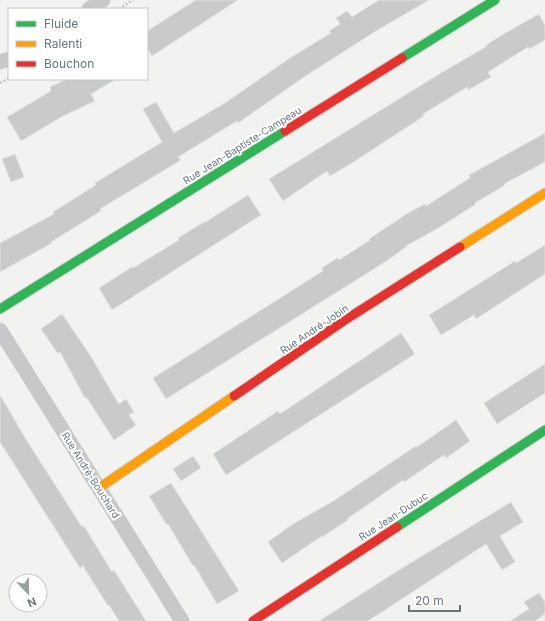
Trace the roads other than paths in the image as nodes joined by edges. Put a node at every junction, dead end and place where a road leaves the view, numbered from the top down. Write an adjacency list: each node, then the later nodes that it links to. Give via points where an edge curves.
1 (103, 0): 3 (street)
2 (495, 0): 5 (street, Rue Jean-Baptiste-Campeau)
3 (91, 8)
4 (545, 192): 8 (street, Rue André-Jobin, via 345,320)
5 (0, 310)
6 (0, 330): 8 (street, Rue André-Bouchard)
7 (545, 430): 10 (street, Rue Jean-Dubuc)
8 (99, 488): 9 (street, Rue André-Bouchard)
9 (182, 621)
10 (253, 621)

